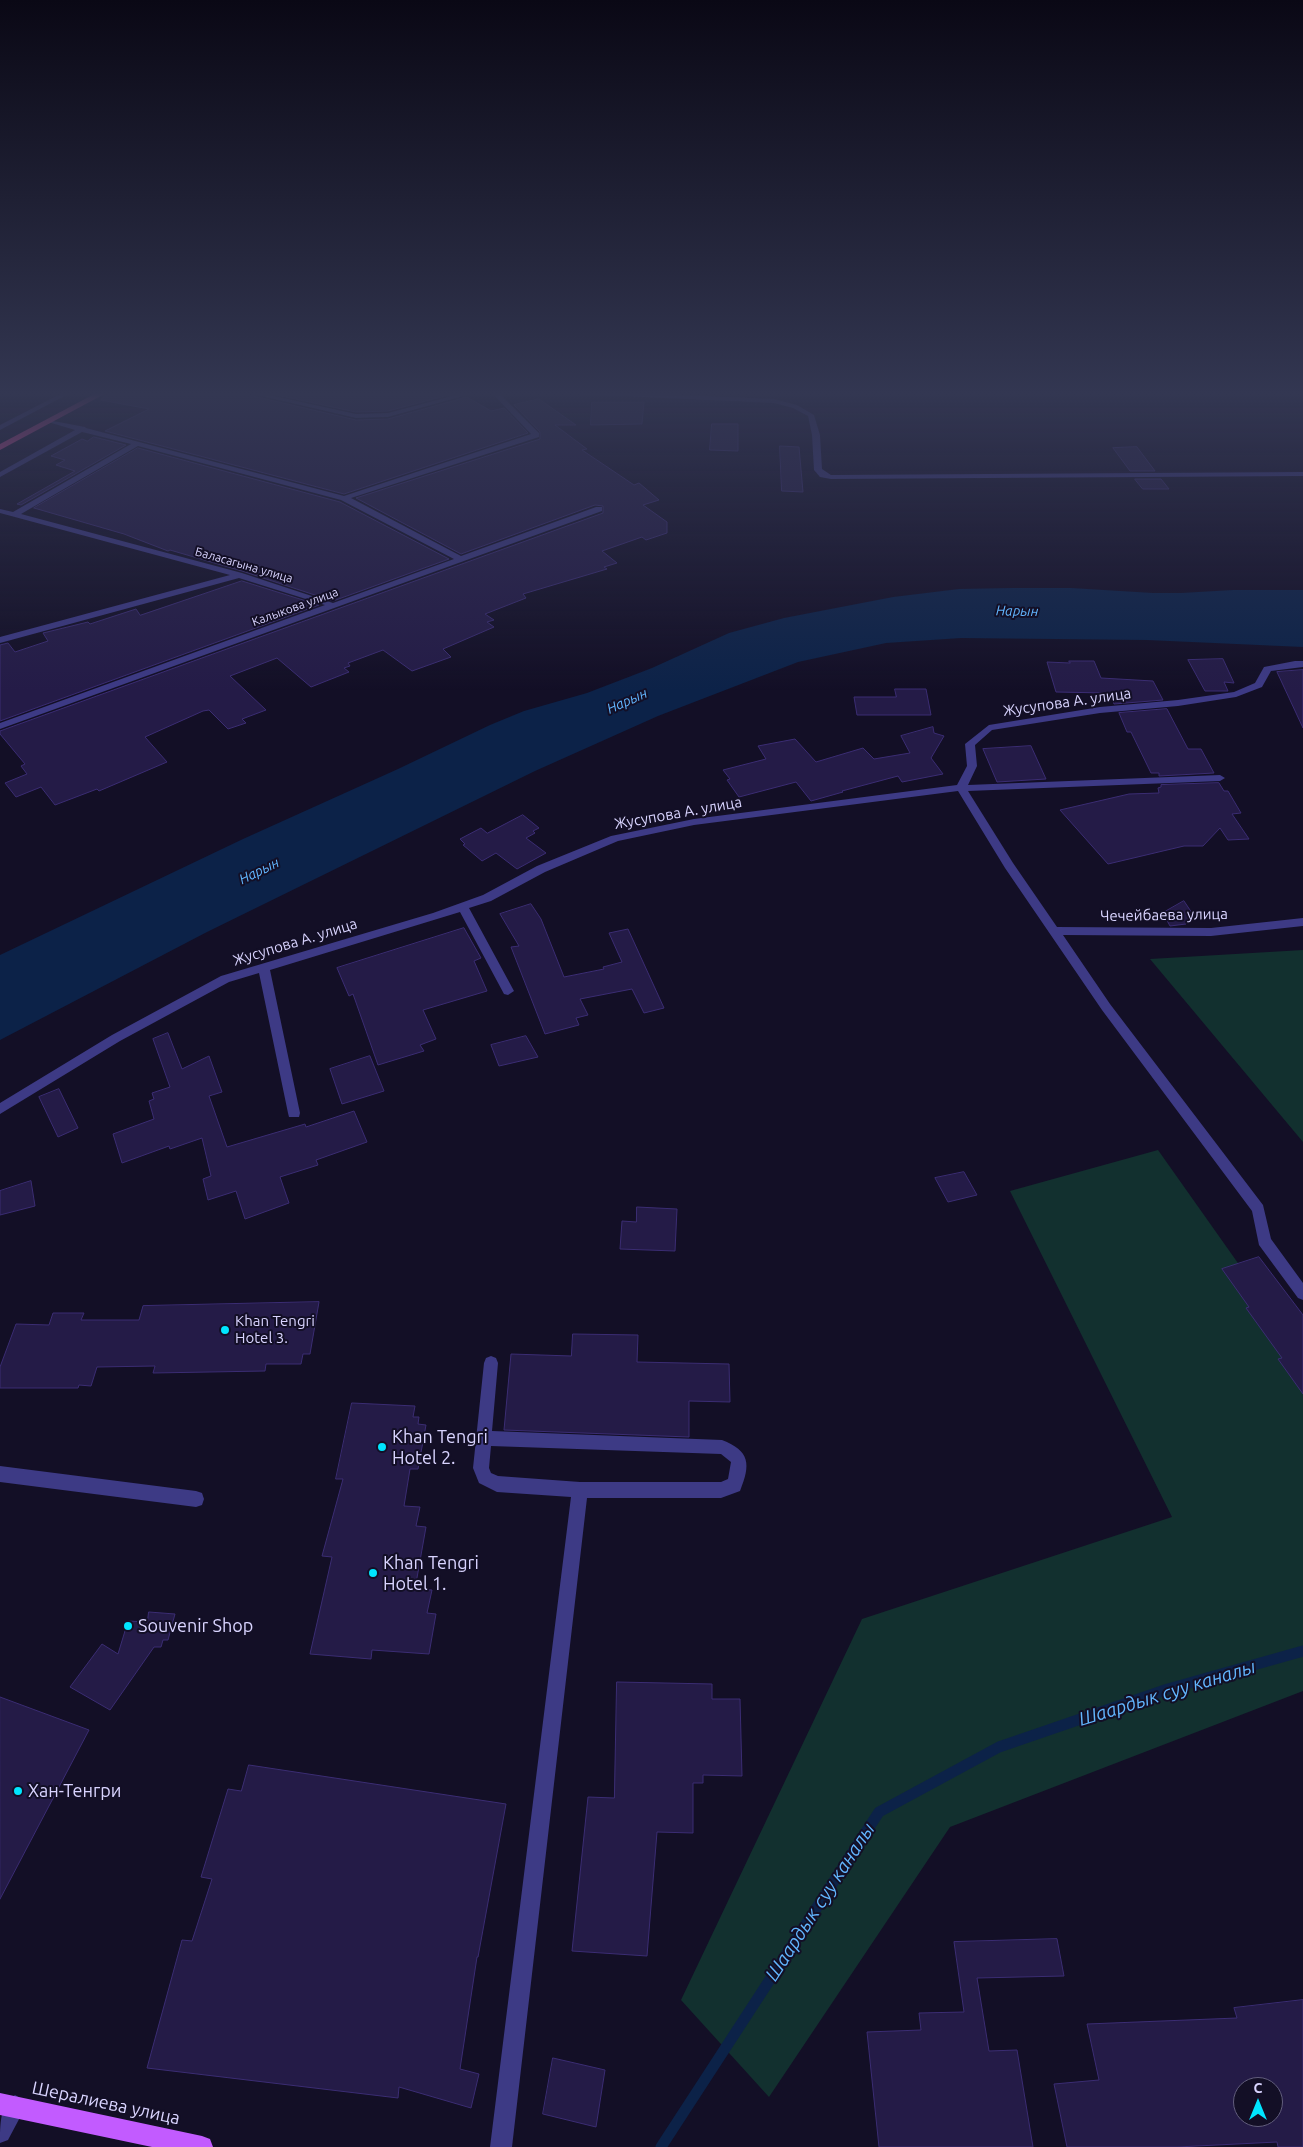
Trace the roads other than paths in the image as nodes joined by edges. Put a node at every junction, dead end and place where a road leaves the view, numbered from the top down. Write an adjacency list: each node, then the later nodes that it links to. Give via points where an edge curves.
1 (54, 491): 7 (street)
2 (319, 491): 4 (street)
3 (365, 491): 4 (street)
4 (344, 498): 8 (street)
5 (599, 509): 8 (street, Калыкова улица)
6 (0, 511): 7 (street, Баласагына улица)
7 (14, 514): 9 (street, Баласагына улица)
8 (460, 559): 10 (street, Калыкова улица)
9 (239, 575): 10 (street, Баласагына улица); 11 (street)
10 (336, 606): 13 (street, Калыкова улица)
11 (0, 640)
12 (1303, 664): 15 (street, Жусупова А. улица, via 1267,669 1260,685 1236,694 1178,704 1082,712 990,728 970,744 972,766)
13 (0, 726)
14 (1220, 778): 15 (street)
15 (961, 788): 16 (street, Жусупова А. улица, via 694,822 615,838); 18 (street)
16 (463, 907): 19 (street, Жусупова А. улица); 20 (street)
17 (1303, 922): 18 (street, Чечейбаева улица, via 1211,932)
18 (1054, 931): 23 (street, via 1106,1007 1258,1209 1264,1241)
19 (264, 967): 21 (street, Жусупова А. улица, via 217,983 116,1038); 22 (street)
20 (508, 991)
21 (0, 1109)
22 (294, 1113)
23 (1303, 1294)
24 (491, 1363): 25 (street)
25 (485, 1438): 27 (street, via 481,1468 485,1478 509,1486); 27 (street, via 722,1447 734,1451 739,1460 734,1485 721,1490)
26 (0, 1474): 28 (street)
27 (580, 1490): 32 (street)
28 (196, 1499)
29 (8, 2105): 30 (street); 31 (main road, Шералиева улица)
30 (0, 2132)
31 (202, 2147)
32 (501, 2147)

